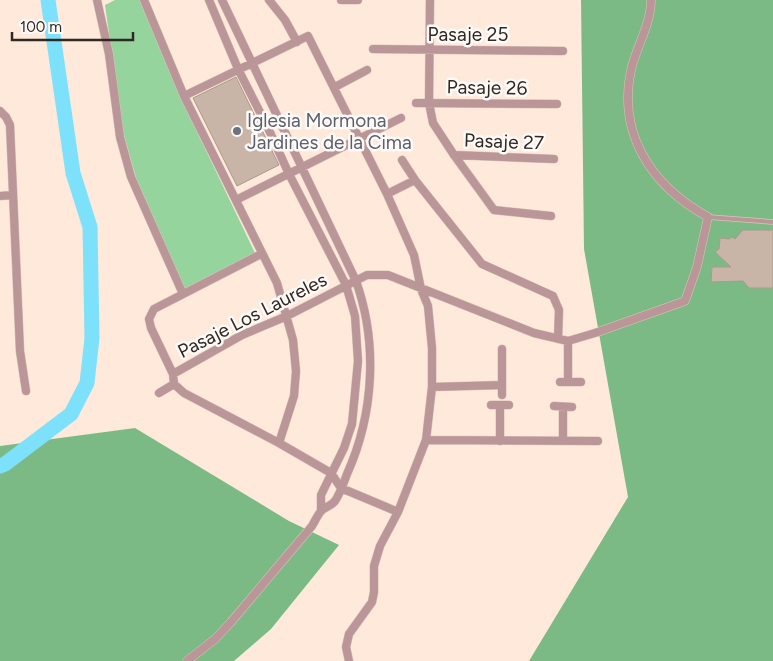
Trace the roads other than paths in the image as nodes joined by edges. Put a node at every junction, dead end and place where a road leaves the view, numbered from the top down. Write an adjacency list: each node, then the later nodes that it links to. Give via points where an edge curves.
1 (97, 0): 42 (street, via 120,137 131,177)
2 (144, 0): 18 (street)
3 (209, 0): 15 (street)
4 (222, 0): 14 (street)
5 (269, 0): 10 (street)
6 (341, 0): 7 (street)
7 (358, 0)
8 (430, 0): 12 (street)
9 (651, 0): 36 (street, via 651,10 629,81 632,129 647,165 682,200)
10 (297, 42): 14 (street); 17 (street, via 308,36)
11 (373, 49): 12 (street, Pasaje 25)
12 (429, 51): 13 (street, Pasaje 25); 20 (street)
13 (563, 51)
14 (252, 63): 15 (street); 28 (street)
15 (238, 69): 18 (street); 29 (street)
16 (368, 70): 17 (street)
17 (335, 87): 24 (street)
18 (184, 96): 34 (street)
19 (416, 103): 20 (street, Pasaje 26)
20 (430, 103): 21 (street, Pasaje 26); 25 (street, via 433,123)
21 (557, 104)
22 (0, 111): 31 (street, via 10,125)
23 (401, 118): 24 (street)
24 (360, 138): 28 (street); 32 (street)
25 (454, 155): 26 (street, Pasaje 27); 35 (street, via 494,210)
26 (554, 159)
27 (402, 160): 30 (street)
28 (301, 168): 29 (street); 39 (street)
29 (289, 174): 34 (street); 40 (street)
30 (415, 180): 32 (street); 44 (street, via 482,264 553,296 559,310)
31 (13, 194): 33 (street); 52 (street, via 20,350)
32 (387, 194): 41 (street, via 414,255)
33 (0, 196)
34 (236, 200): 38 (street)
35 (551, 216)
36 (708, 217): 37 (lane); 45 (street, via 697,267 684,301)
37 (773, 222)
38 (262, 254): 42 (street); 43 (street, via 277,283)
39 (356, 281): 40 (street, Pasaje Los Laureles); 41 (street, Pasaje Los Laureles, via 367,275 388,275); 65 (street, via 370,350 368,401 358,450)
40 (346, 285): 43 (street, Pasaje Los Laureles); 64 (street, via 355,316 358,360 355,402 344,448)
41 (422, 289): 44 (street, Pasaje Los Laureles, via 534,333); 51 (street, via 428,306)
42 (183, 294): 47 (street, via 154,310 148,319)
43 (286, 316): 47 (street, Pasaje Los Laureles, via 242,335); 63 (street, via 293,340 296,371 294,396)
44 (558, 339): 45 (street, Pasaje Los Laureles)
45 (568, 341): 48 (street, via 564,382)
46 (502, 350): 50 (street)
47 (173, 374): 49 (street)
48 (581, 382)
49 (174, 384): 53 (street); 63 (street, via 184,393)
50 (502, 385): 51 (street); 54 (street)
51 (432, 387): 59 (street)
52 (26, 391)
53 (158, 394)
54 (502, 395)
55 (491, 405): 56 (street)
56 (500, 405): 57 (street); 60 (street)
57 (509, 405)
58 (554, 406): 61 (street, via 567,407)
59 (426, 440): 60 (street); 67 (street)
60 (500, 441): 61 (street)
61 (563, 441): 62 (street)
62 (598, 441)
63 (279, 443): 64 (street)
64 (331, 473): 65 (street); 66 (street, via 321,495)
65 (341, 488): 66 (street, via 334,502); 67 (street)
66 (321, 511): 68 (street, via 231,622)
67 (398, 512): 69 (street, via 380,546 374,566 372,602 350,634 346,647)
68 (187, 661)
69 (349, 661)

